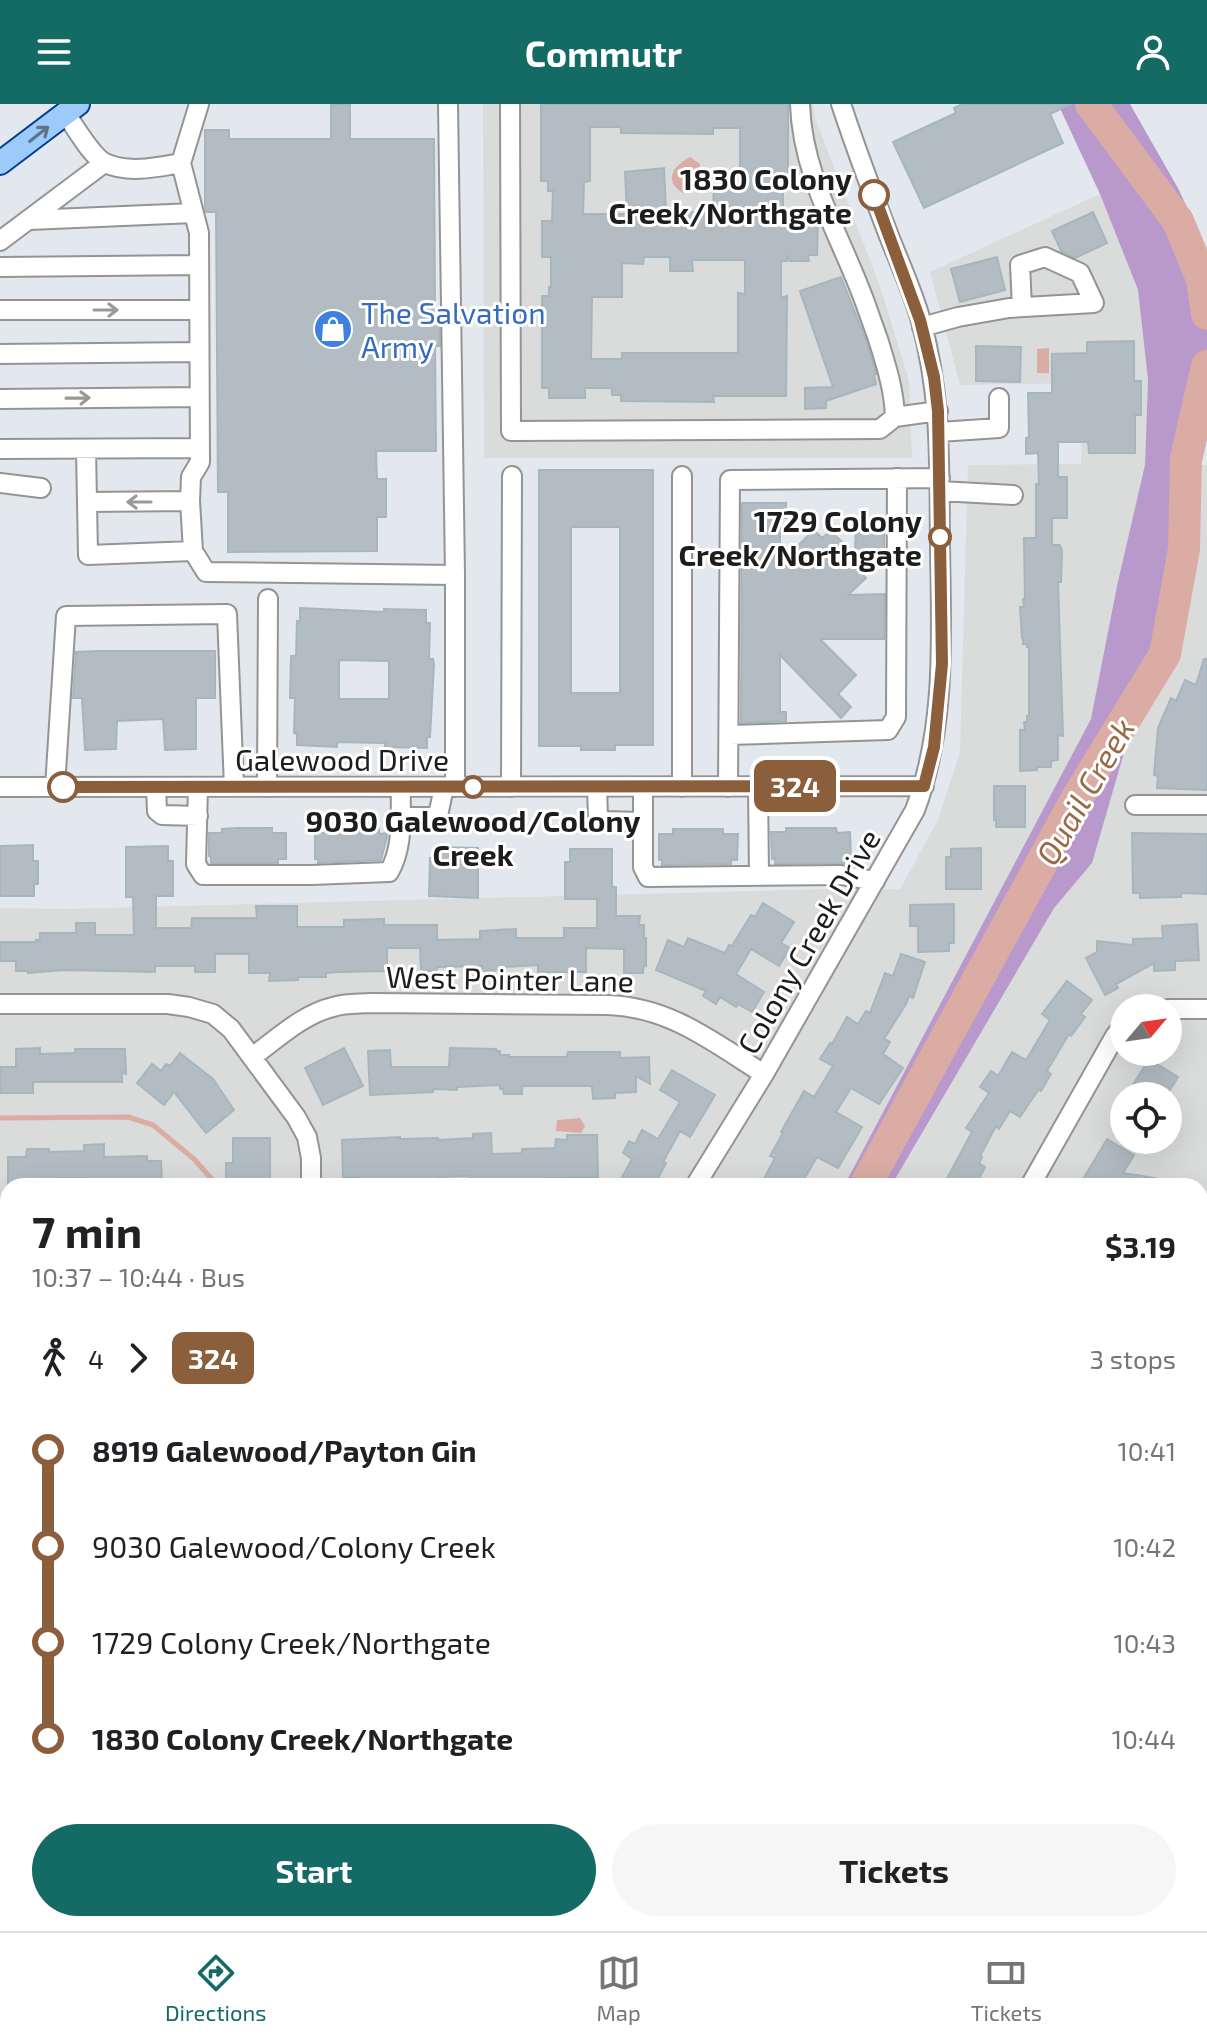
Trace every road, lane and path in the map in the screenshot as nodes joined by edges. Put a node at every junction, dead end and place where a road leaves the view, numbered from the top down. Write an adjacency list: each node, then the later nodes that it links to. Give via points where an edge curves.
1 (199, 104): 9 (street)
2 (448, 104): 40 (street)
3 (510, 104): 25 (street, via 511,431 880,429)
4 (800, 104): 25 (street, via 809,162 886,363)
5 (841, 104): 18 (street, Colony Creek Drive)
6 (71, 109): 7 (main road, one-way to 6); 8 (street)
7 (0, 163)
8 (104, 163): 9 (street, via 147,169); 11 (street)
9 (181, 163): 10 (street)
10 (194, 213): 11 (street); 13 (street)
11 (29, 220): 12 (street)
12 (0, 241)
13 (199, 265): 14 (street); 17 (street)
14 (0, 267)
15 (1022, 307): 18 (street)
16 (0, 310): 17 (street, one-way to 17)
17 (199, 310): 19 (street)
18 (922, 327): 24 (street, Colony Creek Drive)
19 (199, 352): 20 (street); 21 (street)
20 (0, 354)
21 (199, 397): 23 (street, one-way to 21); 27 (street)
22 (999, 398): 26 (street, via 999,428)
23 (0, 399)
24 (938, 411): 25 (street); 26 (street, Colony Creek Drive)
25 (895, 417)
26 (939, 432): 34 (street, Colony Creek Drive)
27 (200, 448): 29 (street); 37 (street)
28 (0, 449): 29 (street)
29 (86, 449): 38 (street)
30 (512, 476): 52 (street)
31 (682, 476): 55 (street)
32 (897, 478): 34 (street); 42 (street, via 896,717 888,730); 42 (street, via 730,480)
33 (0, 483): 35 (street)
34 (940, 484): 36 (street); 43 (street, Colony Creek Drive, via 942,664 934,747)
35 (41, 488)
36 (1013, 495)
37 (190, 501): 38 (street, one-way to 38); 39 (street)
38 (87, 502): 39 (street, via 88,555)
39 (193, 551): 40 (street, via 206,572)
40 (455, 575): 51 (street)
41 (268, 599): 49 (street)
42 (729, 735): 56 (street)
43 (924, 786): 57 (street, Galewood Drive); 64 (street, Colony Creek Drive)
44 (0, 787): 45 (street, Galewood Drive)
45 (55, 787): 46 (street, Galewood Drive); 48 (street, via 66,616 227,614)
46 (156, 787): 47 (street, Galewood Drive); 60 (street, via 157,811 162,815)
47 (198, 787): 48 (street, Galewood Drive); 60 (street)
48 (234, 787): 49 (street, Galewood Drive)
49 (267, 787): 50 (street, Galewood Drive)
50 (401, 787): 51 (street, Galewood Drive); 61 (street)
51 (449, 787): 52 (street, Galewood Drive); 61 (street, via 434,817)
52 (511, 787): 53 (street, Galewood Drive)
53 (597, 787): 54 (street, Galewood Drive); 62 (street, via 602,821)
54 (643, 787): 55 (street, Galewood Drive); 62 (street)
55 (682, 787): 56 (street, Galewood Drive)
56 (728, 787): 57 (street, Galewood Drive)
57 (758, 787): 63 (street)
58 (1135, 805): 59 (street)
59 (1207, 805)
60 (198, 816): 61 (street, via 196,864 203,875 237,876 389,872 396,861)
61 (400, 817)
62 (643, 822): 63 (street, via 643,867 648,877)
63 (759, 876): 64 (street, via 841,875)
64 (875, 881): 70 (street, Colony Creek Drive)
65 (0, 1004): 69 (street, via 189,1007 213,1014)
66 (1182, 1009): 67 (street)
67 (1207, 1009)
68 (1110, 1044): 73 (street)
69 (252, 1057): 70 (street, West Pointer Lane, via 305,1019 343,1005 608,1005 671,1018); 71 (street, via 307,1137)
70 (764, 1074): 72 (street, Colony Creek Drive)
71 (311, 1178)
72 (700, 1178)
73 (1035, 1178)

